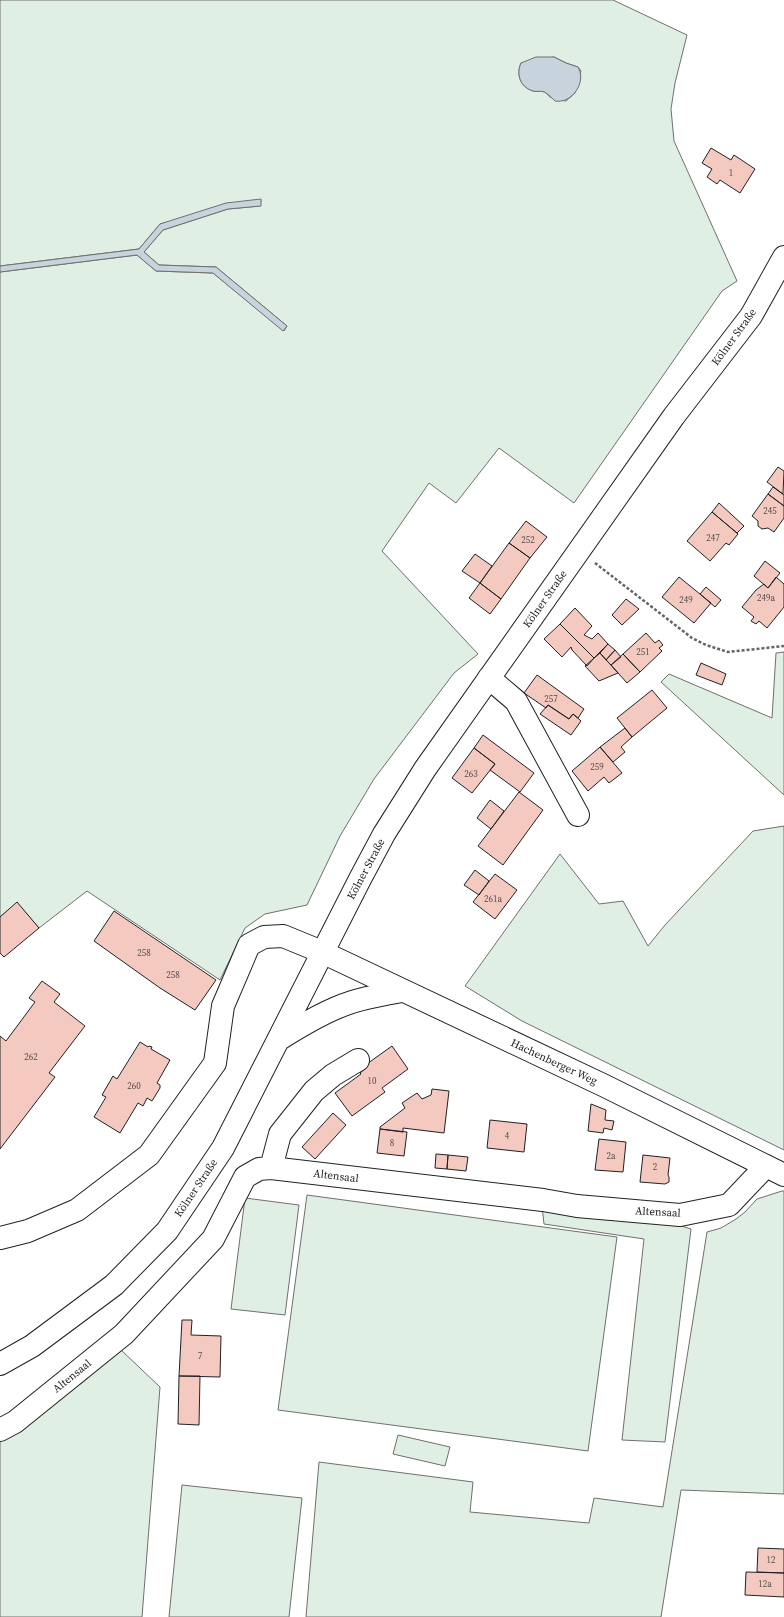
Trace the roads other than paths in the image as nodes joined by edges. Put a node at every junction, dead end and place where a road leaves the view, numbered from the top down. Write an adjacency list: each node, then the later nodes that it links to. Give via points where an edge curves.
1 (784, 257): 2 (street, Kölner Straße, via 751,316 674,416)
2 (489, 678): 3 (street, via 516,702); 4 (street, Kölner Straße, via 425,769 384,834)
3 (578, 815)
4 (322, 952): 5 (street, Hachenberger Weg); 6 (street, Kölner Straße); 10 (street, via 283,936 264,937 249,945 224,1006 215,1062 149,1155 77,1210 28,1231)
5 (402, 991): 6 (street, via 336,1007); 9 (street, Hachenberger Weg, via 605,1086)
6 (278, 1041): 11 (street, Kölner Straße, via 223,1148 167,1231 114,1284 32,1346)
7 (358, 1060): 8 (street, via 333,1075 314,1091 280,1134)
8 (271, 1168): 9 (street, Altensaal, via 577,1206 680,1215 729,1205); 12 (street, Altensaal, via 260,1169 245,1177 213,1239 124,1334 15,1422)
9 (775, 1170)
10 (0, 1238)
11 (0, 1364)
12 (0, 1430)

